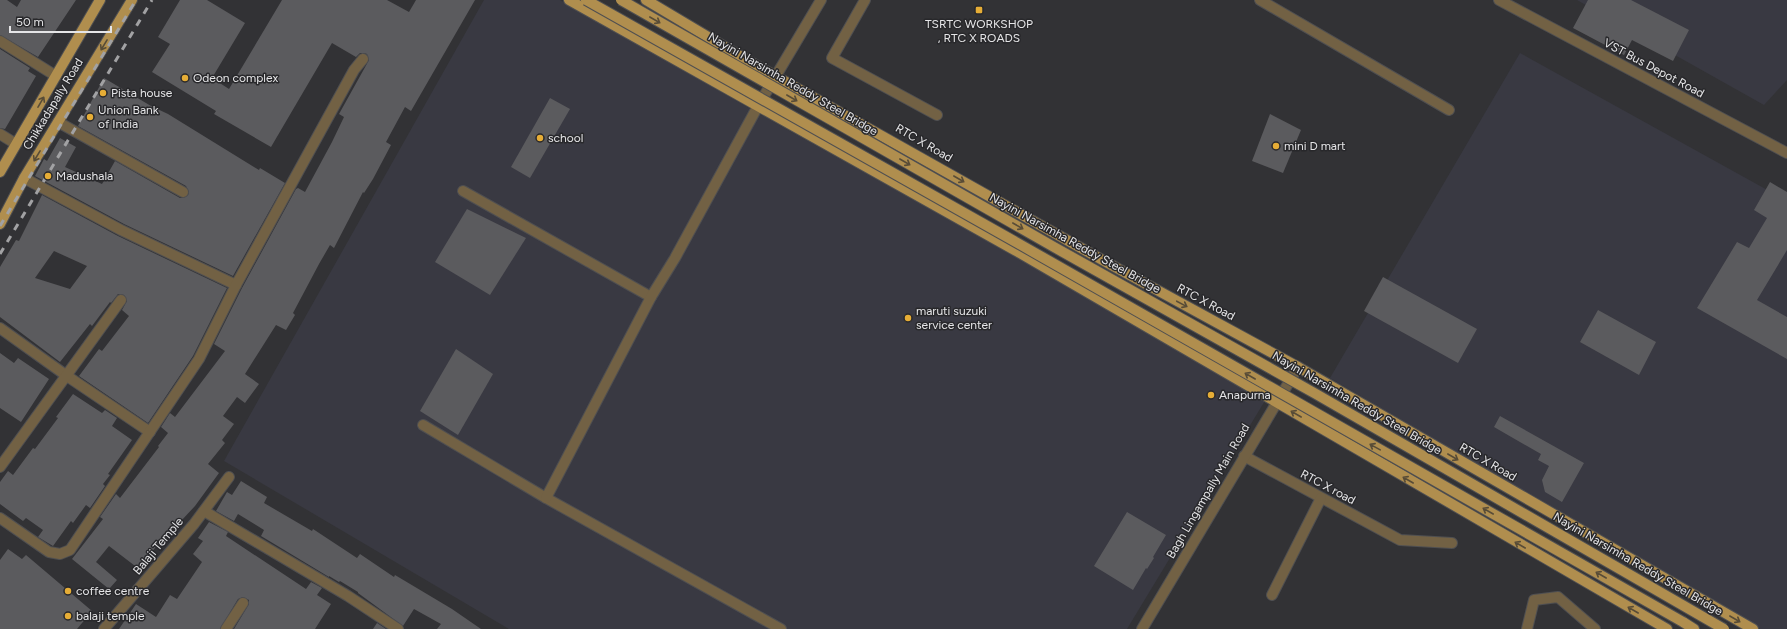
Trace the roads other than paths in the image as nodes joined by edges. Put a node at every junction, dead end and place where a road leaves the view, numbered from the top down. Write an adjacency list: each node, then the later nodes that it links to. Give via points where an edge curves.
1 (100, 0): 14 (main road, Chikkadapally Road)
2 (132, 0): 18 (main road, Chikkadapally Road, one-way to 18)
3 (569, 0): 15 (main road)
4 (586, 0): 54 (main road, one-way to 4, bridge)
5 (621, 0): 55 (main road, Nayini Narsimha Reddy Steel Bridge, one-way to 55, bridge, via 1316,394)
6 (646, 0): 13 (main road, RTC X Road, via 745,59)
7 (821, 0): 13 (street)
8 (865, 0): 17 (street, via 832,58)
9 (1260, 0): 16 (street)
10 (1499, 0): 21 (street, VST Bus Depot Road)
11 (0, 41): 14 (street)
12 (363, 59): 27 (street, via 354,70)
13 (777, 75): 15 (street); 31 (main road, RTC X Road, one-way to 31, via 1113,266)
14 (56, 76): 20 (main road, Chikkadapally Road, one-way to 14)
15 (758, 106): 28 (street); 33 (main road, via 1018,252)
16 (1449, 110)
17 (937, 115)
18 (58, 122): 23 (main road, Chikkadapally Road, one-way to 23); 25 (street)
19 (0, 134): 20 (street)
20 (16, 144): 22 (main road, Chikkadapally Road)
21 (1786, 149)
22 (0, 172)
23 (24, 178): 26 (main road, Chikkadapally Road); 27 (street, via 121,230)
24 (463, 191): 28 (street)
25 (183, 192)
26 (0, 224)
27 (236, 285): 35 (street, via 199,360)
28 (651, 297): 39 (street)
29 (121, 300): 32 (street)
30 (0, 328): 32 (street)
31 (1298, 366): 33 (street, Bagh Lingampally Main Road); 56 (main road, RTC X Road, one-way to 56)
32 (67, 376): 35 (street); 37 (street)
33 (1276, 402): 36 (street, Bagh Lingampally Main Road); 53 (main road, one-way to 33)
34 (423, 425): 39 (street)
35 (150, 432): 42 (street, via 70,550 60,554 49,552)
36 (1244, 456): 40 (street, RTC X road); 50 (street, Bagh Lingampally Main Road)
37 (0, 467)
38 (229, 477): 41 (street, Balaji Temple)
39 (546, 498): 49 (street)
40 (1321, 498): 43 (street, RTC X road, via 1400,540); 44 (street)
41 (204, 511): 46 (street, Balaji Temple); 48 (street, via 348,596)
42 (0, 518)
43 (1452, 543)
44 (1272, 594)
45 (243, 603): 47 (street)
46 (104, 629)
47 (226, 629)
48 (398, 629)
49 (781, 629)
50 (1142, 629)
51 (1527, 629): 52 (street, via 1534,600 1558,597)
52 (1595, 629)
53 (1667, 629)
54 (1694, 629)
55 (1724, 629)
56 (1753, 629)

